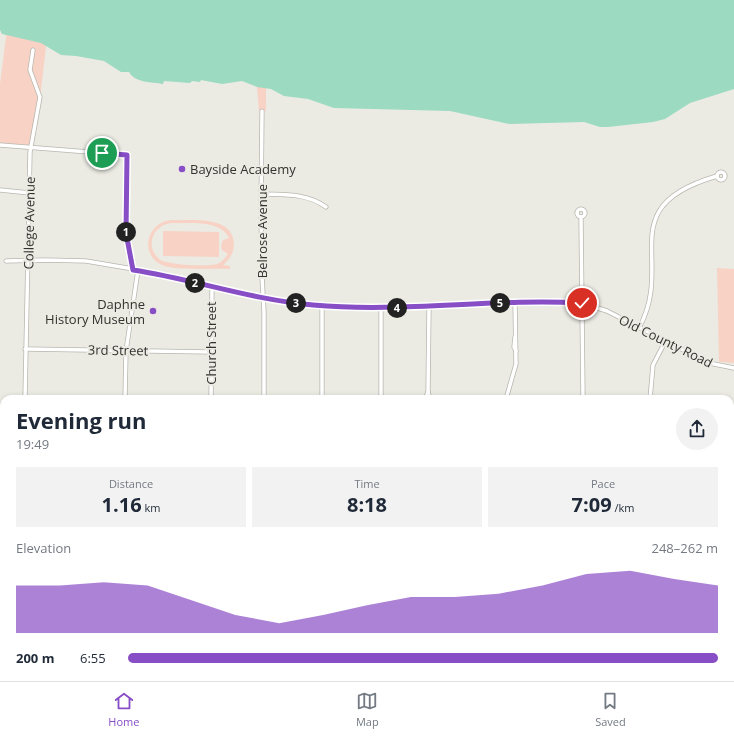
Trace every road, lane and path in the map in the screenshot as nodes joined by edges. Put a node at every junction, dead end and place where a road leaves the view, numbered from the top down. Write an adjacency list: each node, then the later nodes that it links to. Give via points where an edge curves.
1 (33, 50): 4 (street, College Avenue, via 30,70 40,97)
2 (262, 111): 8 (street, Belrose Avenue)
3 (0, 145): 4 (street)
4 (32, 148): 7 (street, College Avenue); 13 (street, via 127,155 126,233)
5 (716, 176): 22 (street, via 684,188 664,202 658,210 653,227 649,306)
6 (0, 190): 7 (street)
7 (30, 193): 11 (street, College Avenue)
8 (262, 194): 9 (street, via 293,195); 16 (street, Belrose Avenue)
9 (326, 207)
10 (581, 217): 18 (street)
11 (28, 260): 12 (street, Old County Road); 13 (street, Old County Road, via 82,261); 24 (street, College Avenue)
12 (6, 261)
13 (133, 270): 14 (street, Old County Road)
14 (138, 270): 15 (street, Old County Road); 25 (street)
15 (212, 286): 16 (street, Old County Road); 26 (street, Church Street)
16 (263, 298): 19 (street, Old County Road); 32 (street, Belrose Avenue)
17 (515, 303): 18 (street, Old County Road); 20 (street, Old County Road); 37 (street, via 516,351 514,373)
18 (582, 303): 22 (street, Old County Road, via 596,306); 38 (street)
19 (322, 306): 21 (street, Old County Road); 33 (street)
20 (429, 307): 21 (street, Old County Road); 28 (street)
21 (381, 308): 34 (street)
22 (638, 328): 23 (street, Old County Road)
23 (664, 342): 27 (street, Old County Road, via 709,363); 39 (street, via 652,365)
24 (25, 350): 25 (street, 3rd Street); 29 (street, College Avenue)
25 (126, 351): 26 (street, 3rd Street); 30 (street)
26 (211, 352): 31 (street, Church Street)
27 (734, 368)
28 (428, 392): 35 (street); 36 (street)
29 (25, 395)
30 (126, 395)
31 (211, 395)
32 (264, 395)
33 (322, 395)
34 (381, 395)
35 (427, 395)
36 (429, 395)
37 (507, 395)
38 (583, 395)
39 (650, 395)

